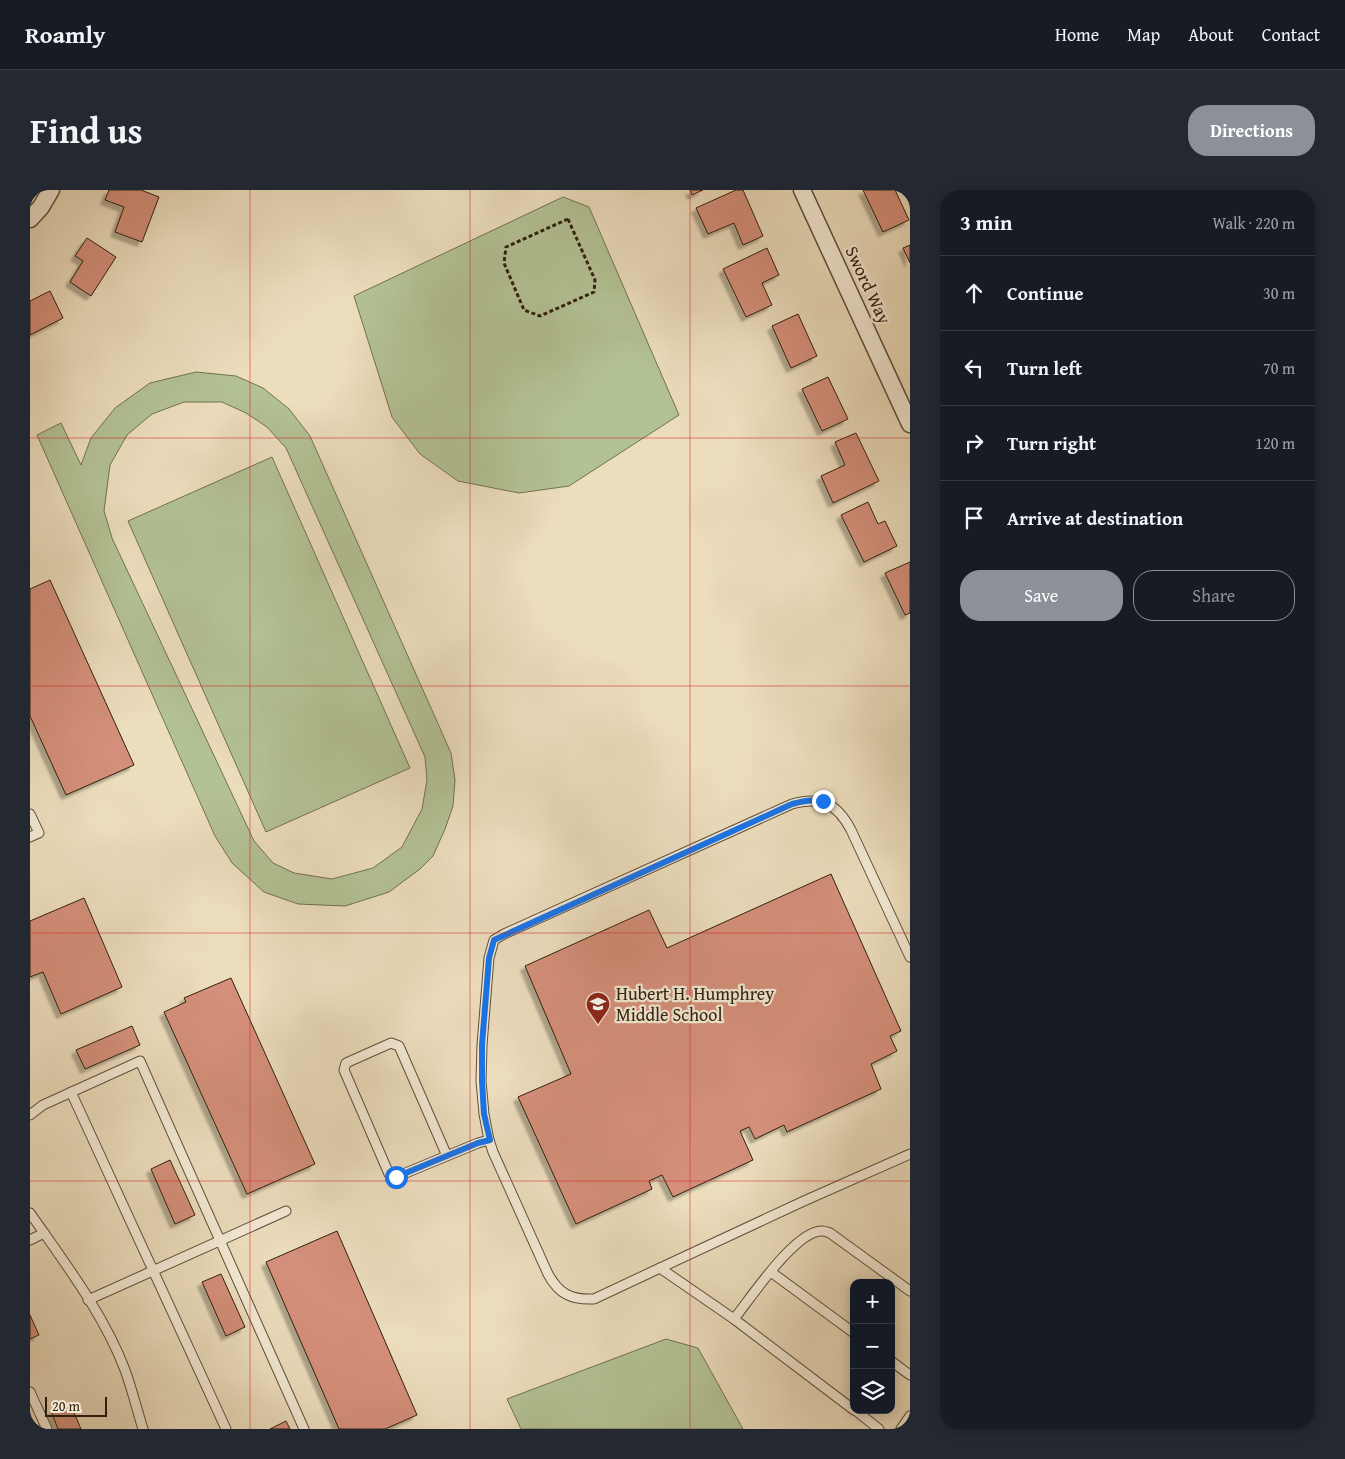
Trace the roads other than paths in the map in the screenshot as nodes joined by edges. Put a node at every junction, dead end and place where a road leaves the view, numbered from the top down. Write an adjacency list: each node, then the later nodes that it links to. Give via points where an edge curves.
1 (51, 190): 3 (street)
2 (802, 190): 4 (street, Sword Way)
3 (30, 219)
4 (910, 424)
5 (30, 814): 6 (lane, via 39,833)
6 (30, 837)
7 (910, 957): 10 (lane, via 842,815 823,801 792,804 494,940 489,958 482,1045 484,1114)
8 (71, 1092): 9 (lane); 17 (lane, via 140,1061); 19 (lane)
9 (30, 1115)
10 (490, 1140): 12 (lane); 18 (lane, via 548,1274 562,1292 583,1300 594,1299)
11 (910, 1154): 18 (lane)
12 (447, 1156): 12 (lane, via 396,1177 389,1174 344,1070 346,1063 391,1043 399,1046)
13 (286, 1211): 17 (lane)
14 (30, 1213): 15 (lane)
15 (44, 1233): 16 (lane); 22 (lane)
16 (30, 1240)
17 (220, 1240): 19 (lane); 34 (lane)
18 (660, 1268): 23 (lane)
19 (153, 1271): 22 (lane); 33 (lane)
20 (771, 1272): 21 (lane, via 802,1238 822,1230); 23 (lane); 24 (lane)
21 (910, 1291)
22 (88, 1300): 32 (lane, via 125,1370)
23 (734, 1319): 28 (lane)
24 (850, 1330)
25 (895, 1364): 26 (lane)
26 (910, 1375)
27 (30, 1392): 31 (lane)
28 (850, 1407)
29 (859, 1414): 35 (lane)
30 (910, 1416): 36 (lane)
31 (47, 1429)
32 (143, 1429)
33 (226, 1429)
34 (304, 1429)
35 (879, 1429)
36 (900, 1429)

